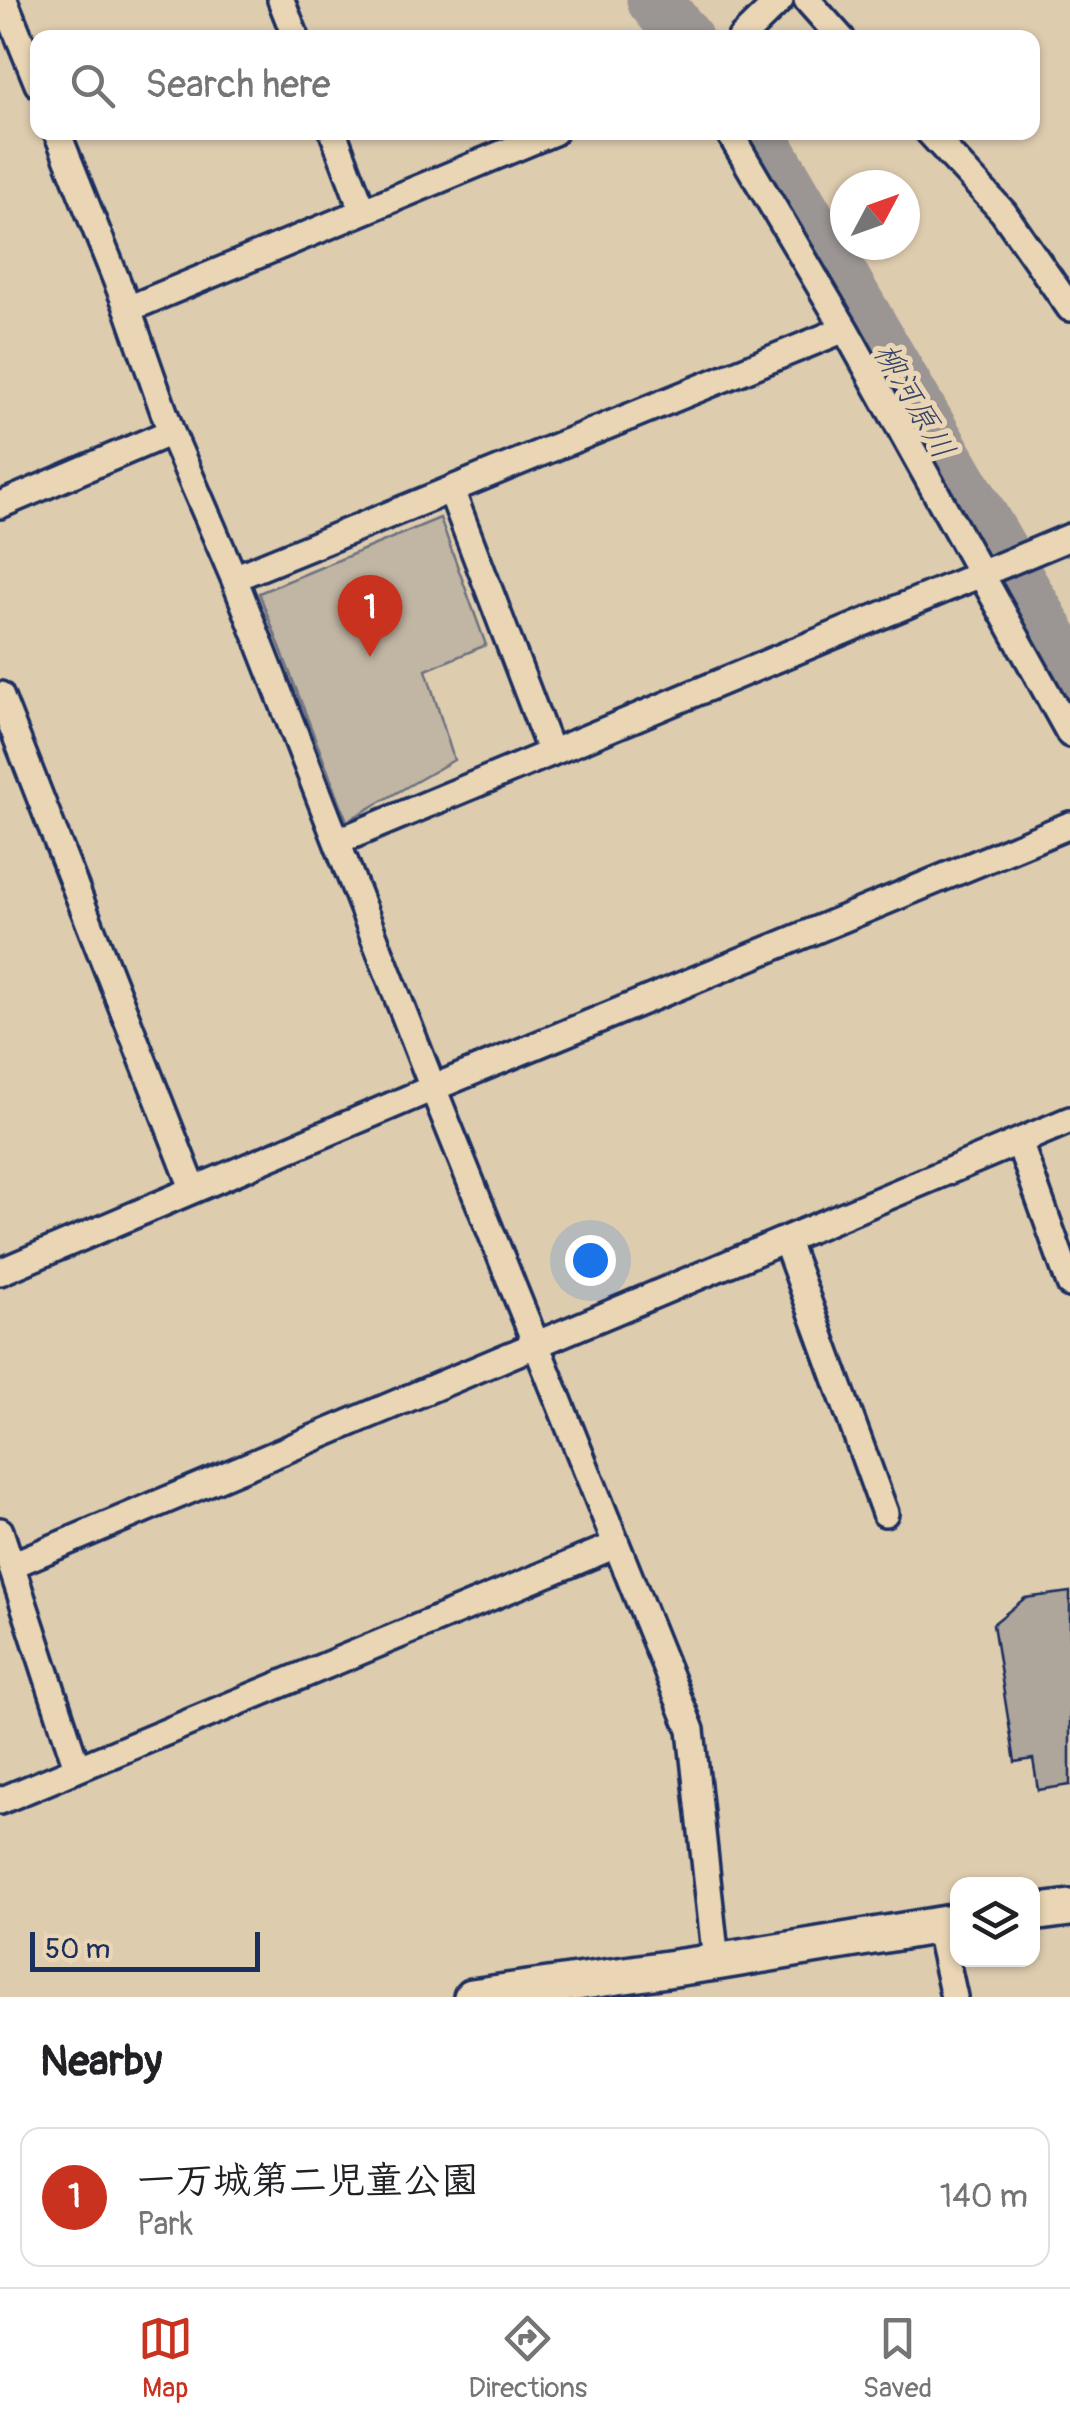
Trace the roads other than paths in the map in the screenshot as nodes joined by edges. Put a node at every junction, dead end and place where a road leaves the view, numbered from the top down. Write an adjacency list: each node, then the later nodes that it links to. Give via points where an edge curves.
1 (4, 0): 8 (street)
2 (282, 0): 5 (street)
3 (780, 0): 6 (street)
4 (807, 0): 7 (street)
5 (293, 30)
6 (748, 30)
7 (834, 30)
8 (30, 64)
9 (60, 140): 16 (street)
10 (336, 140): 14 (street)
11 (535, 140): 14 (street)
12 (734, 140): 17 (street)
13 (936, 140): 15 (street, via 1003,212)
14 (364, 212): 16 (street)
15 (1070, 308)
16 (128, 309): 18 (street)
17 (845, 329): 19 (street); 22 (street)
18 (171, 432): 20 (street); 23 (street)
19 (451, 490): 23 (street); 26 (street)
20 (0, 505)
21 (1070, 536): 22 (street)
22 (980, 572): 25 (street); 26 (street)
23 (234, 578): 28 (street)
24 (0, 696): 32 (street)
25 (1070, 734)
26 (551, 753): 28 (street)
27 (1070, 825): 29 (street)
28 (339, 841): 29 (street)
29 (433, 1088): 32 (street); 36 (street)
30 (1070, 1120): 31 (street)
31 (1018, 1142): 33 (street); 35 (street)
32 (193, 1188): 34 (street)
33 (786, 1241): 36 (street); 37 (street)
34 (0, 1272)
35 (1070, 1284)
36 (538, 1344): 39 (street); 40 (street)
37 (884, 1512)
38 (0, 1531): 40 (street)
39 (616, 1545): 41 (street); 46 (street, via 691,1730)
40 (12, 1565): 41 (street)
41 (77, 1768): 42 (street)
42 (0, 1801)
43 (1070, 1908): 44 (main road)
44 (1040, 1912)
45 (948, 1924): 46 (main road); 48 (street)
46 (716, 1962): 47 (main road)
47 (472, 1997)
48 (954, 1997)

